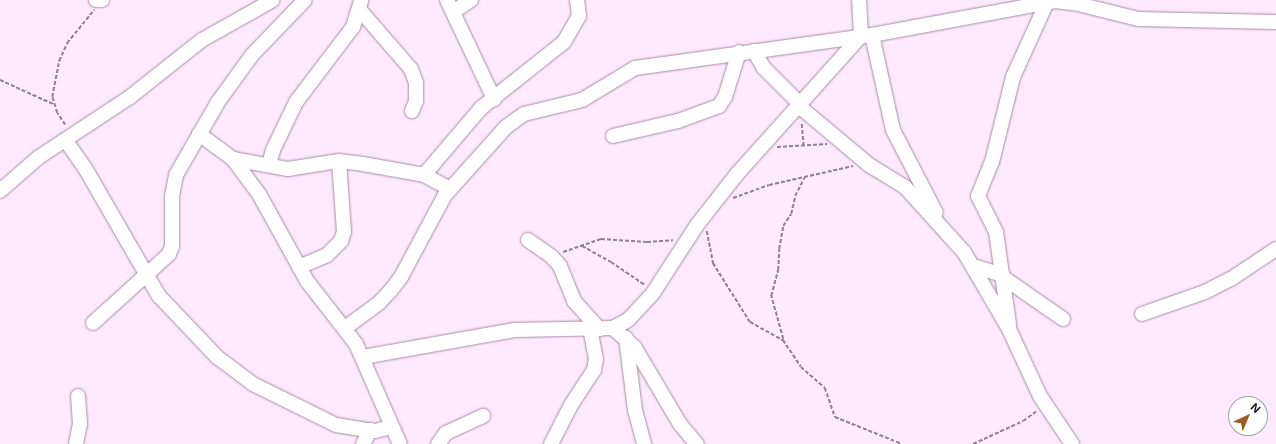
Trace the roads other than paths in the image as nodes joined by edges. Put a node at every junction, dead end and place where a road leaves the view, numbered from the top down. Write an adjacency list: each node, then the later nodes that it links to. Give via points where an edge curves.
1 (273, 0): 19 (street, via 202,40)
2 (305, 0): 17 (street, via 252,55 218,102)
3 (471, 0): 9 (street)
4 (576, 0): 14 (street, via 578,16 564,42)
5 (859, 0): 11 (street)
6 (1047, 2): 7 (street); 11 (street); 31 (street, via 1013,77 992,162 978,196 994,227)
7 (1077, 2): 10 (street, via 1138,19)
8 (360, 4): 16 (street, via 411,69 416,95); 22 (street, via 353,27 296,102 273,150)
9 (450, 6): 14 (street)
10 (1276, 22)
11 (866, 36): 12 (street); 15 (street, via 836,63); 26 (street, via 893,130)
12 (754, 51): 13 (street); 15 (street, via 764,68)
13 (739, 52): 18 (street, via 725,97 719,106 678,121); 24 (street, via 635,68 582,100 524,114 498,134 488,150)
14 (494, 99): 23 (street, via 460,132)
15 (800, 107): 26 (street, via 866,162 905,188); 34 (street, via 737,174 687,240 653,293)
16 (412, 111)
17 (199, 134): 20 (street); 32 (street, via 174,185 172,246 164,260)
18 (613, 136)
19 (69, 139): 25 (street, via 39,157); 32 (street)
20 (232, 159): 22 (street); 30 (street, via 275,220)
21 (339, 161): 22 (street, via 288,169); 23 (street); 30 (street, via 344,232 341,241 327,255)
22 (269, 165)
23 (424, 175): 24 (street)
24 (450, 189): 37 (street, via 394,286 380,303)
25 (0, 191)
26 (943, 228): 29 (street)
27 (528, 240): 39 (street, via 553,259 562,271 574,300)
28 (1276, 249): 33 (street, via 1231,279 1205,292)
29 (973, 266): 31 (street); 40 (street)
30 (299, 267): 37 (street)
31 (1003, 276): 35 (street); 40 (street)
32 (146, 277): 36 (street); 46 (street, via 170,310 201,342 253,384 336,425)
33 (1142, 314)
34 (633, 316): 38 (street); 41 (street)
35 (1063, 319)
36 (93, 323)
37 (345, 328): 42 (street)
38 (613, 328): 39 (street); 41 (street)
39 (594, 329): 42 (street, via 515,330); 51 (street, via 594,370 571,404)
40 (1009, 329): 54 (street, via 1045,404)
41 (627, 340): 52 (street, via 634,410); 53 (street, via 651,373 680,424)
42 (363, 357): 45 (street)
43 (78, 396): 47 (street, via 80,424)
44 (483, 416): 50 (street, via 446,433)
45 (392, 427): 46 (street); 49 (street)
46 (370, 430): 48 (street)
47 (76, 444)
48 (363, 444)
49 (400, 444)
50 (438, 444)
51 (551, 444)
52 (644, 444)
53 (697, 444)
54 (1072, 444)

